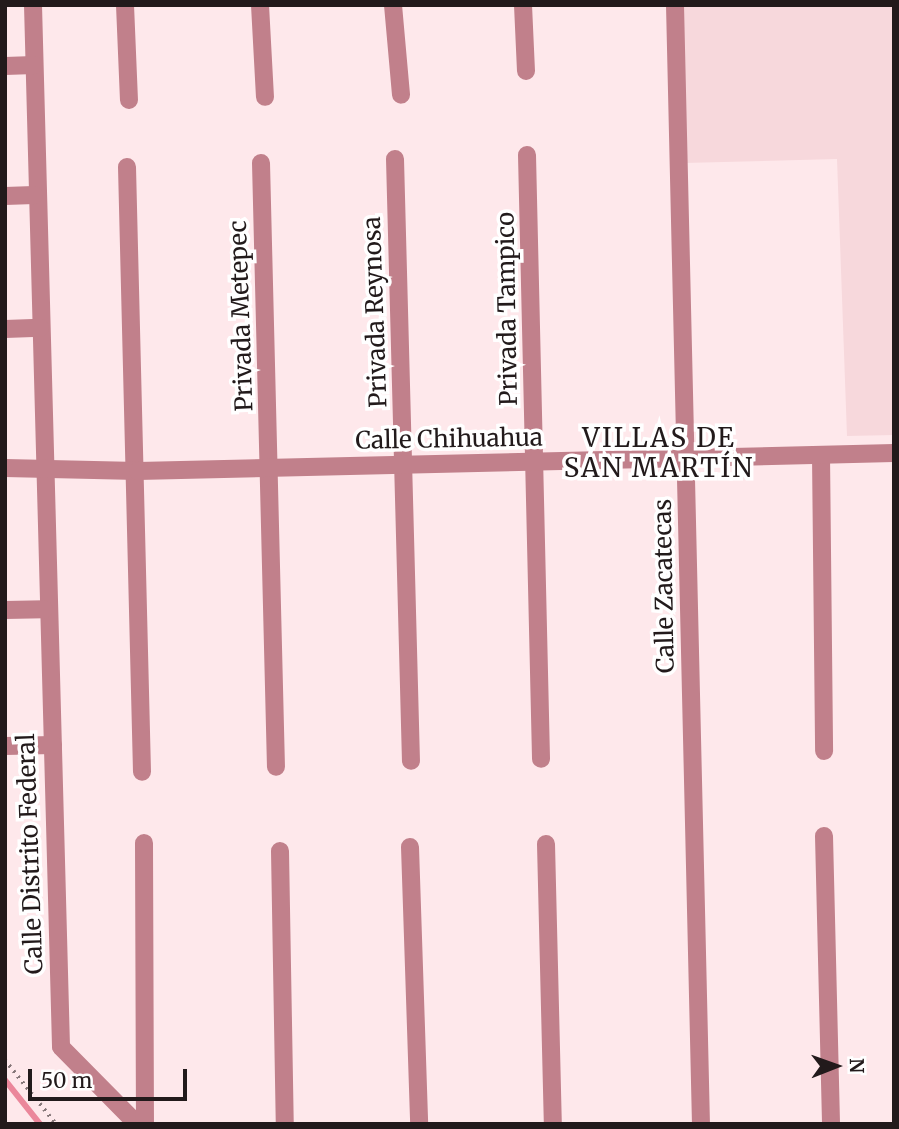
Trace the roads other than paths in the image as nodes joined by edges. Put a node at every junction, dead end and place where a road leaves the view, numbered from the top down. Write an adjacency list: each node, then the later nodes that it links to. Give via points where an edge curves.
1 (33, 5): 7 (street, Calle Distrito Federal)
2 (125, 5): 12 (street)
3 (260, 5): 11 (street)
4 (393, 5): 10 (street)
5 (523, 5): 9 (street)
6 (675, 5): 23 (street, Calle Zacatecas)
7 (34, 65): 8 (street); 17 (street, Calle Distrito Federal)
8 (5, 66)
9 (526, 71)
10 (401, 96)
11 (265, 97)
12 (129, 100)
13 (527, 156): 24 (street, Privada Tampico)
14 (395, 159): 25 (street, Privada Reynosa)
15 (261, 163): 28 (street, Privada Metepec)
16 (127, 167): 29 (street)
17 (34, 195): 18 (street); 19 (street, Calle Distrito Federal)
18 (5, 196)
19 (40, 328): 20 (street); 26 (street, Calle Distrito Federal)
20 (5, 329)
21 (894, 453): 22 (street, Calle Chihuahua)
22 (821, 454): 23 (street, Calle Chihuahua); 34 (street)
23 (685, 458): 24 (street, Calle Chihuahua); 49 (street, Calle Zacatecas)
24 (535, 461): 25 (street, Calle Chihuahua); 35 (street, Privada Tampico)
25 (404, 464): 28 (street, Calle Chihuahua); 36 (street, Privada Reynosa)
26 (44, 467): 27 (street, Calle Chihuahua); 29 (street, Calle Chihuahua); 30 (street, Calle Distrito Federal)
27 (5, 468)
28 (270, 468): 29 (street, Calle Chihuahua); 37 (street, Privada Metepec)
29 (138, 471): 38 (street)
30 (44, 609): 31 (street); 32 (street, Calle Distrito Federal)
31 (5, 610)
32 (52, 745): 33 (street); 44 (street, Calle Distrito Federal, via 61,1047)
33 (5, 746)
34 (824, 751)
35 (541, 759)
36 (411, 761)
37 (276, 766)
38 (142, 772)
39 (824, 836): 50 (street)
40 (144, 844): 45 (street)
41 (546, 844): 48 (street)
42 (410, 847): 47 (street)
43 (280, 852): 46 (street)
44 (137, 1124)
45 (145, 1124)
46 (285, 1124)
47 (419, 1124)
48 (553, 1124)
49 (701, 1124)
50 (831, 1124)

